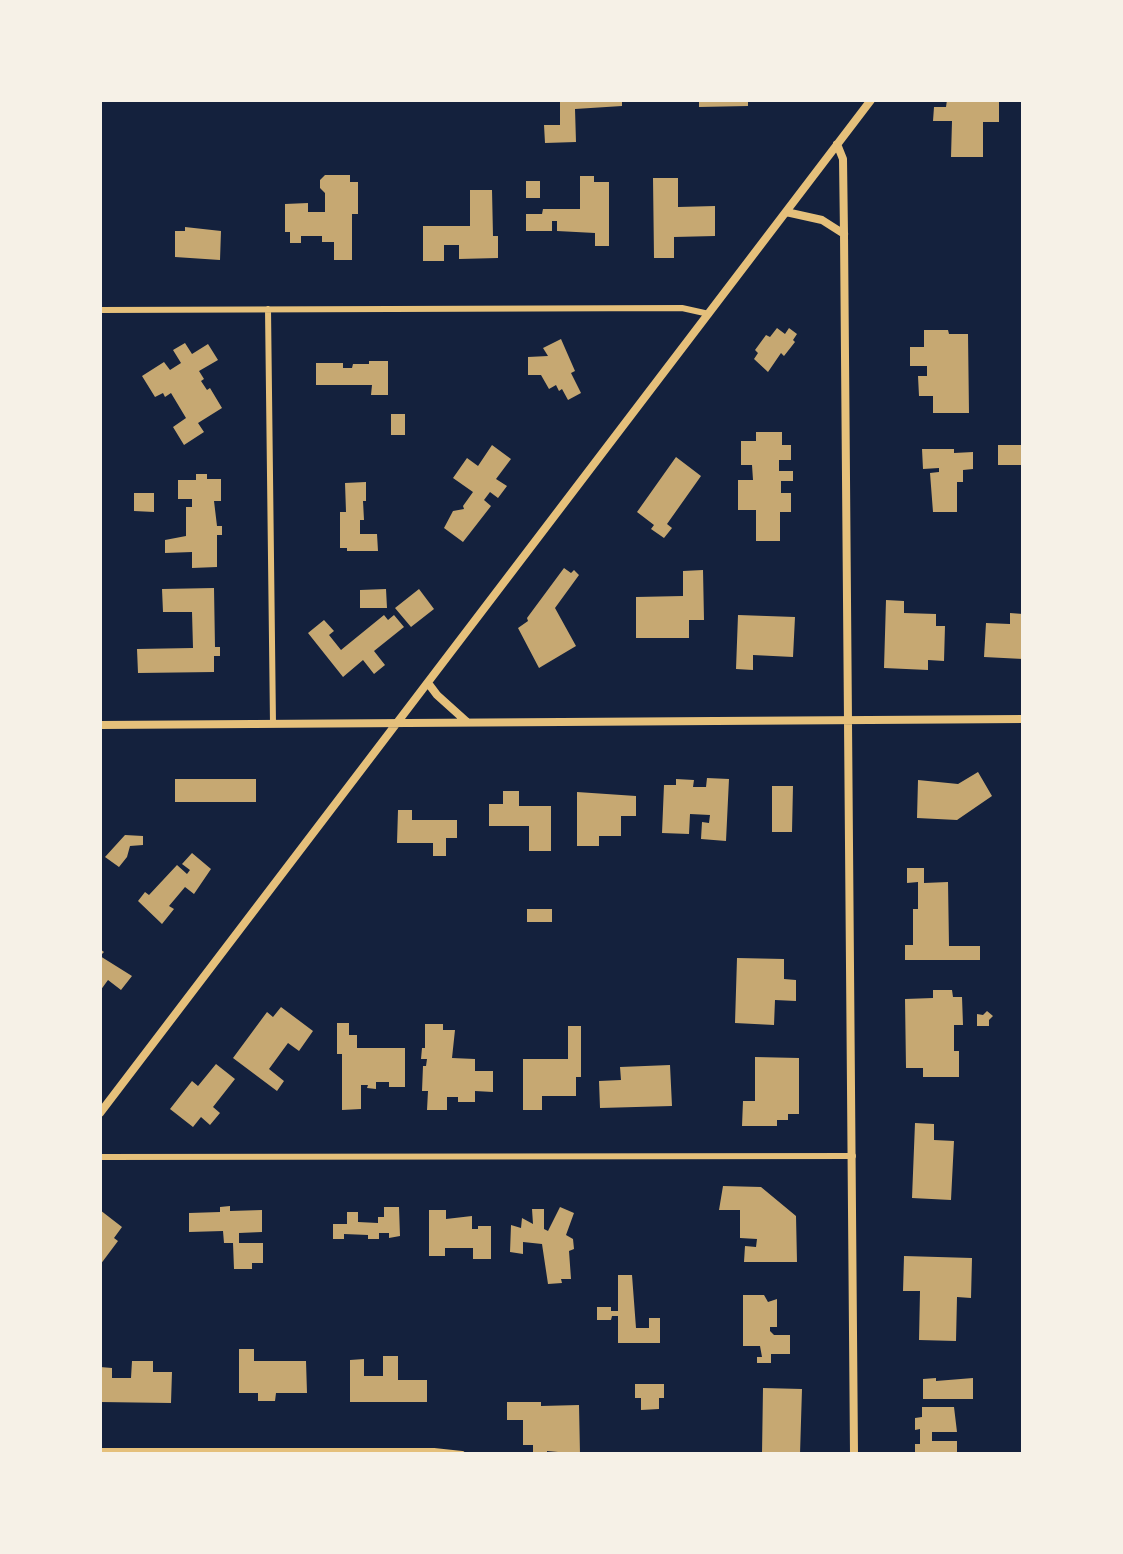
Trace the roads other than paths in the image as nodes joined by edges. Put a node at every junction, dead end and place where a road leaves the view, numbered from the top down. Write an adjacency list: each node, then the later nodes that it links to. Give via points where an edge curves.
1 (871, 100): 2 (street)
2 (837, 144): 3 (street); 4 (street, via 843,159)
3 (786, 212): 4 (street, via 822,220); 7 (street)
4 (844, 234): 9 (street)
5 (268, 309): 6 (street); 7 (street, via 682,308); 13 (street)
6 (100, 310)
7 (709, 314): 8 (street)
8 (428, 683): 11 (street); 12 (street)
9 (848, 719): 10 (street); 11 (street); 16 (street)
10 (1023, 719)
11 (468, 722): 12 (street)
12 (396, 723): 13 (street); 15 (street)
13 (273, 724): 14 (street)
14 (100, 725)
15 (100, 1113)
16 (853, 1156): 17 (street); 20 (street)
17 (100, 1157)
18 (100, 1451): 19 (street)
19 (462, 1454)
20 (854, 1454)

